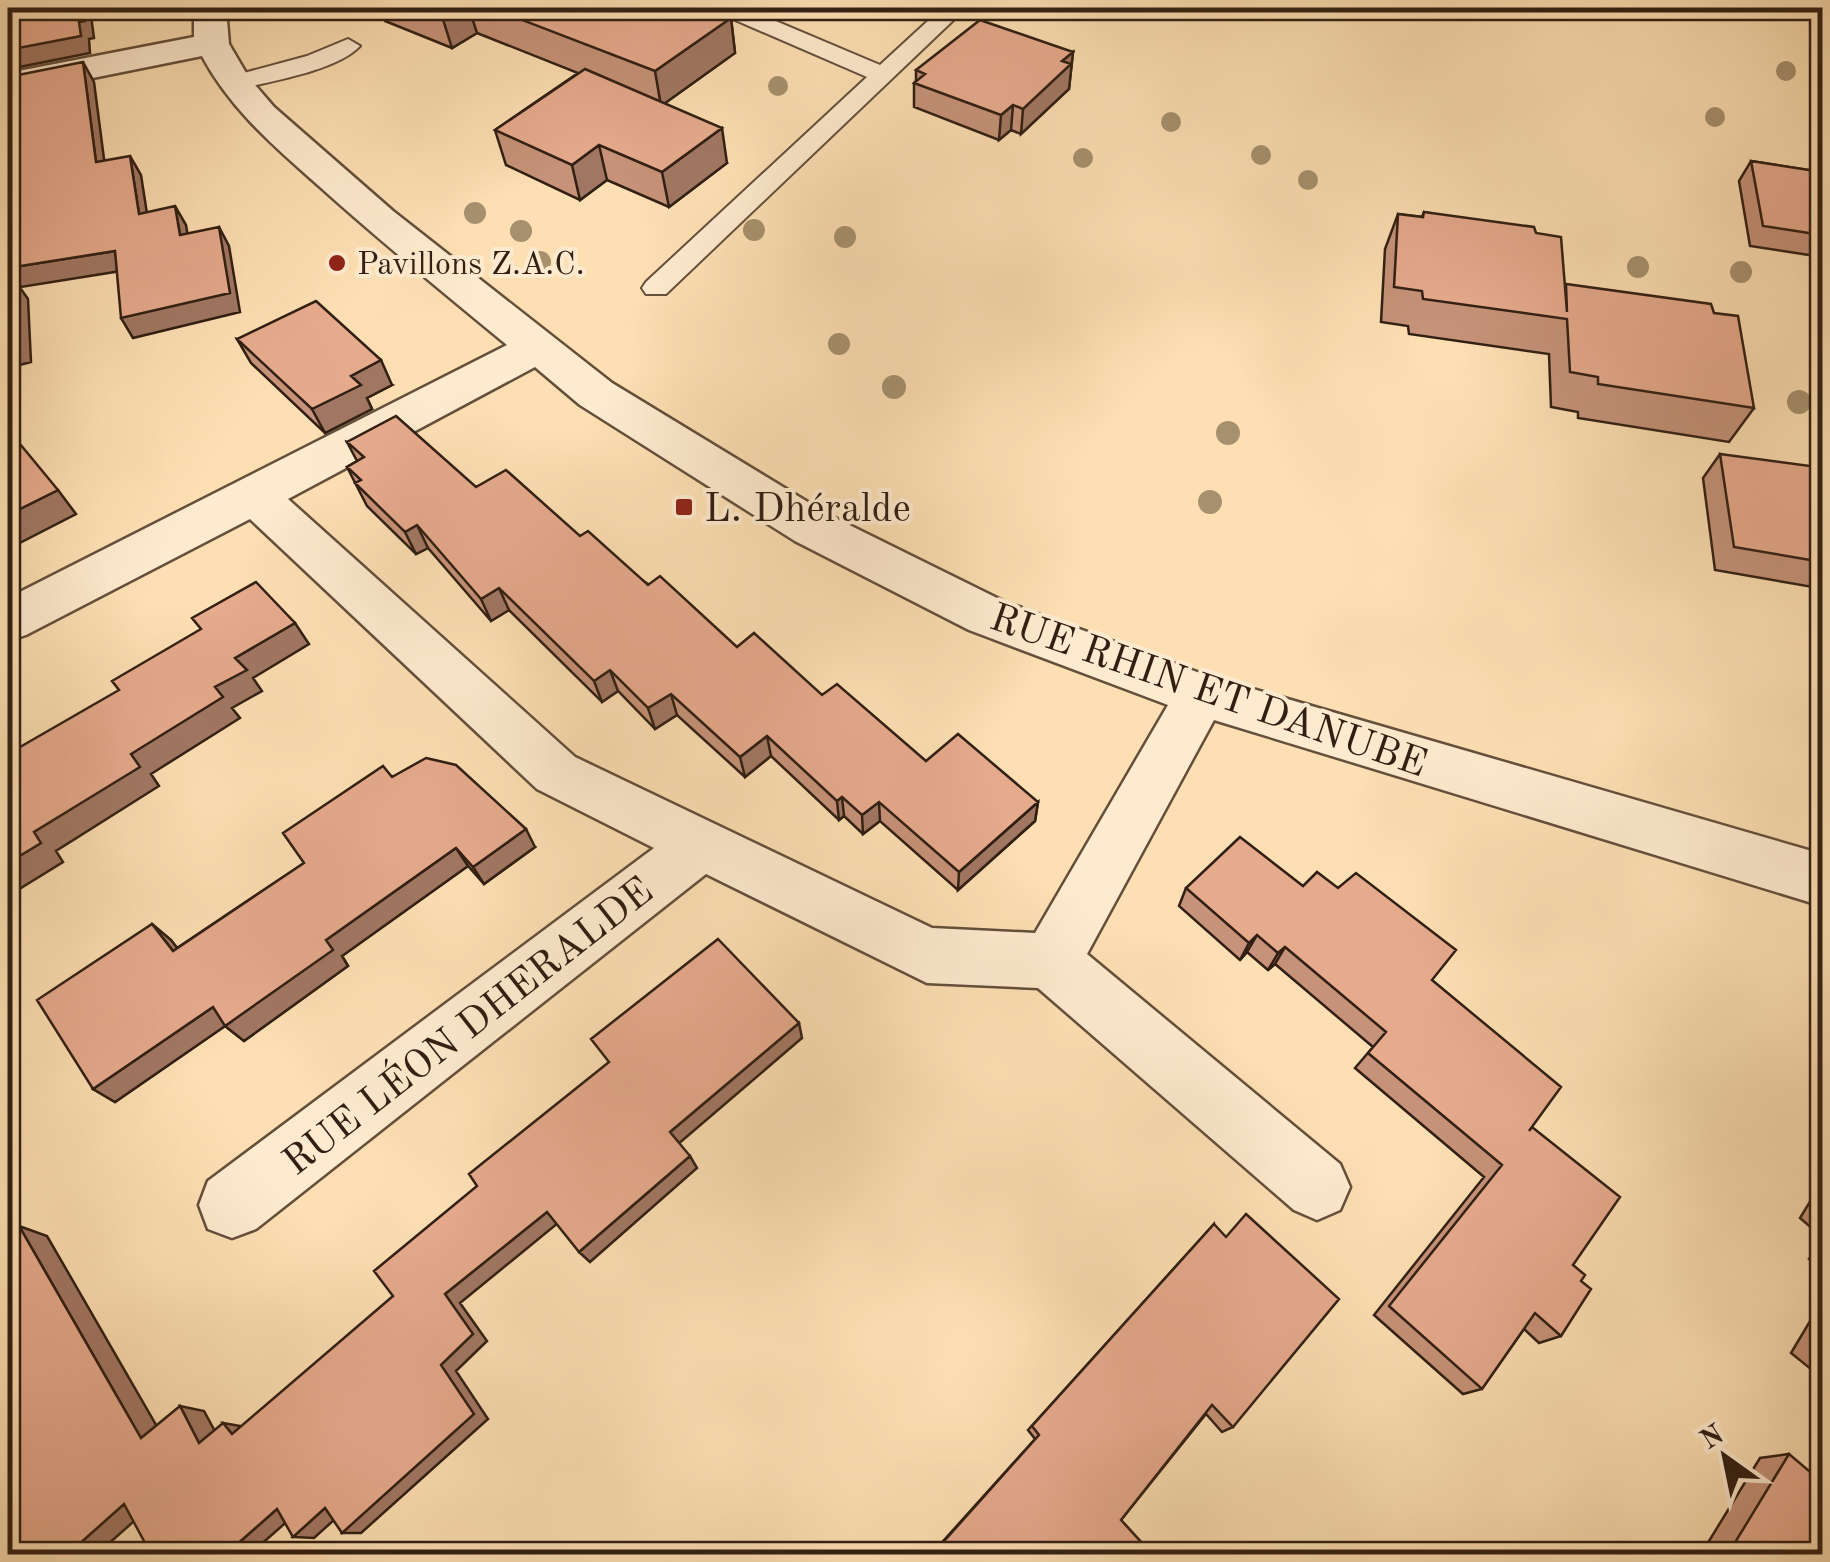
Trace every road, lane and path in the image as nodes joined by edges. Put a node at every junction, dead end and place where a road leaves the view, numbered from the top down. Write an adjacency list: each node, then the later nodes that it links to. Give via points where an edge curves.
1 (727, 8): 5 (lane)
2 (955, 8): 5 (lane)
3 (218, 45): 4 (lane, via 315,60); 6 (street); 8 (street, RUE RHIN ET DANUBE, via 260,116)
4 (348, 46)
5 (884, 76): 7 (lane)
6 (8, 84)
7 (656, 288)
8 (536, 347): 9 (street); 11 (street, RUE RHIN ET DANUBE, via 596,394 812,528 987,616)
9 (253, 494): 10 (street); 12 (street, RUE LÉON DHERALDE, via 556,773)
10 (8, 621)
11 (1202, 695): 13 (street, RUE RHIN ET DANUBE); 14 (street)
12 (701, 845): 14 (street, RUE LÉON DHERALDE, via 927,955); 16 (street, RUE LÉON DHERALDE)
13 (1822, 880)
14 (1051, 961): 15 (street)
15 (1317, 1187)
16 (232, 1205)

